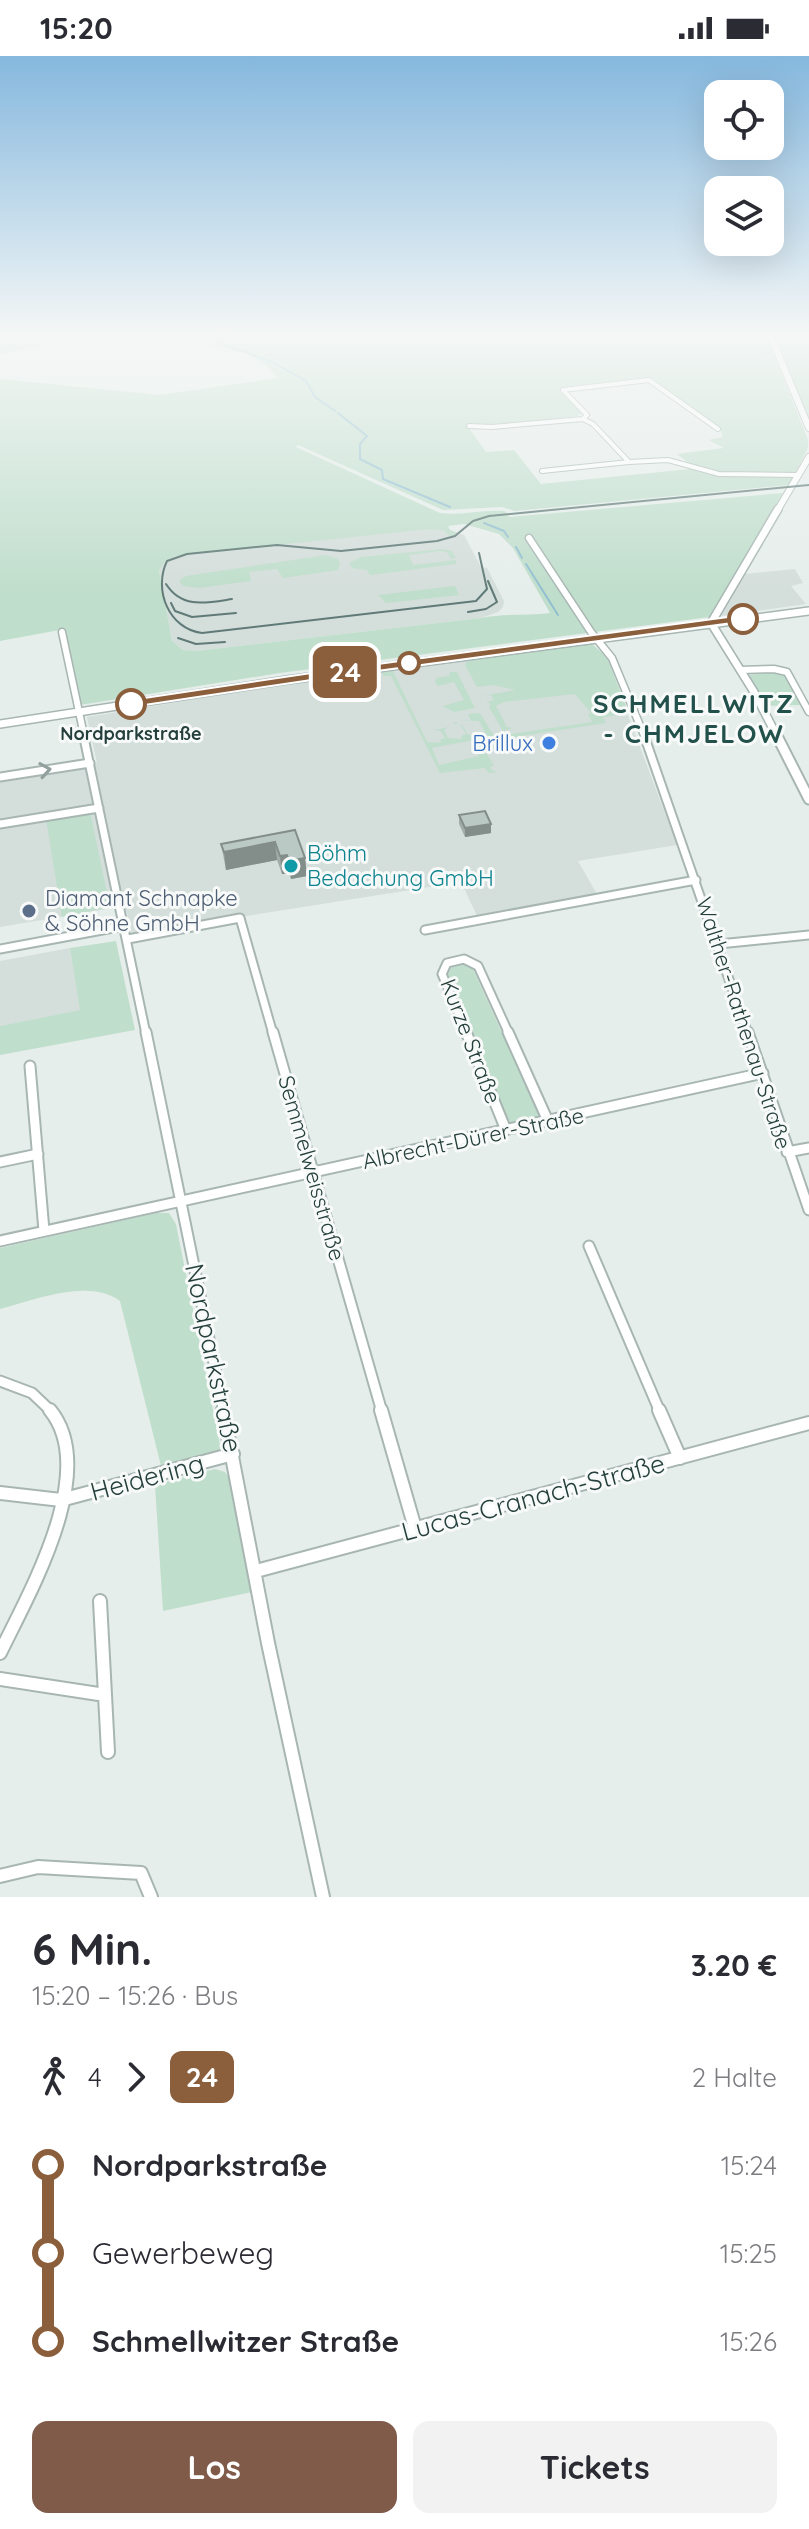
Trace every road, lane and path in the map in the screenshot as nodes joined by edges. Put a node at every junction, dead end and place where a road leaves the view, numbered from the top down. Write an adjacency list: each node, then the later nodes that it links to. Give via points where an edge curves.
1 (702, 418): 4 (street)
2 (583, 419): 3 (street); 6 (street)
3 (492, 427)
4 (718, 429)
5 (809, 457): 8 (street)
6 (629, 462): 7 (street); 8 (street, via 668,460 719,474)
7 (542, 471)
8 (798, 475): 11 (street)
9 (529, 538): 13 (street, Walther-Rathenau-Straße)
10 (809, 611): 11 (street)
11 (711, 623): 13 (street); 14 (street)
12 (62, 632): 15 (street, Nordparkstraße)
13 (596, 638): 15 (street); 24 (street, Walther-Rathenau-Straße, via 612,658 656,763)
14 (741, 670): 16 (street, via 787,672); 20 (street)
15 (79, 712): 17 (street); 18 (street, Nordparkstraße)
16 (809, 712)
17 (0, 724)
18 (90, 763): 19 (street, one-way to 18); 22 (street, Nordparkstraße)
19 (0, 777)
20 (804, 780): 21 (street)
21 (809, 799)
22 (99, 808): 23 (street); 25 (street, Nordparkstraße)
23 (0, 824)
24 (696, 880): 26 (street, Walther-Rathenau-Straße); 29 (street, Walther-Rathenau-Straße)
25 (124, 926): 28 (street, Nordparkstraße); 30 (street)
26 (425, 930)
27 (809, 935): 29 (street)
28 (128, 939): 39 (street, Semmelweisstraße, via 240,918); 40 (street, Nordparkstraße)
29 (719, 944): 32 (street, Walther-Rathenau-Straße)
30 (0, 949)
31 (30, 1066): 37 (street)
32 (763, 1073): 33 (street, Albrecht-Dürer-Straße); 36 (street, Walther-Rathenau-Straße)
33 (548, 1121): 34 (street, Albrecht-Dürer-Straße); 34 (street, Kurze Straße, via 478,966 464,959 447,963 442,974)
34 (506, 1130): 39 (street, Albrecht-Dürer-Straße)
35 (809, 1148): 36 (street)
36 (787, 1152): 41 (street, Walther-Rathenau-Straße)
37 (38, 1154): 38 (street); 42 (street)
38 (0, 1162)
39 (314, 1173): 40 (street, Albrecht-Dürer-Straße); 51 (street, Semmelweisstraße)
40 (182, 1202): 42 (street, Albrecht-Dürer-Straße); 47 (street, Nordparkstraße)
41 (809, 1210)
42 (44, 1231): 43 (street, Albrecht-Dürer-Straße)
43 (0, 1241)
44 (589, 1246): 48 (street)
45 (0, 1381): 50 (street, via 38,1395 58,1420 68,1457)
46 (809, 1423): 48 (street, Lucas-Cranach-Straße)
47 (233, 1454): 50 (street, Heidering); 52 (street, Nordparkstraße)
48 (680, 1458): 51 (street, Lucas-Cranach-Straße)
49 (0, 1493): 50 (street, Heidering)
50 (61, 1500): 54 (street, Heidering, via 33,1585)
51 (415, 1528): 52 (street, Lucas-Cranach-Straße)
52 (256, 1571): 60 (street, Nordparkstraße)
53 (100, 1601): 56 (street)
54 (0, 1653)
55 (0, 1679): 56 (street)
56 (105, 1695): 57 (street)
57 (108, 1752)
58 (0, 1876): 59 (street, via 38,1867 141,1873)
59 (151, 1897)
60 (323, 1897)

